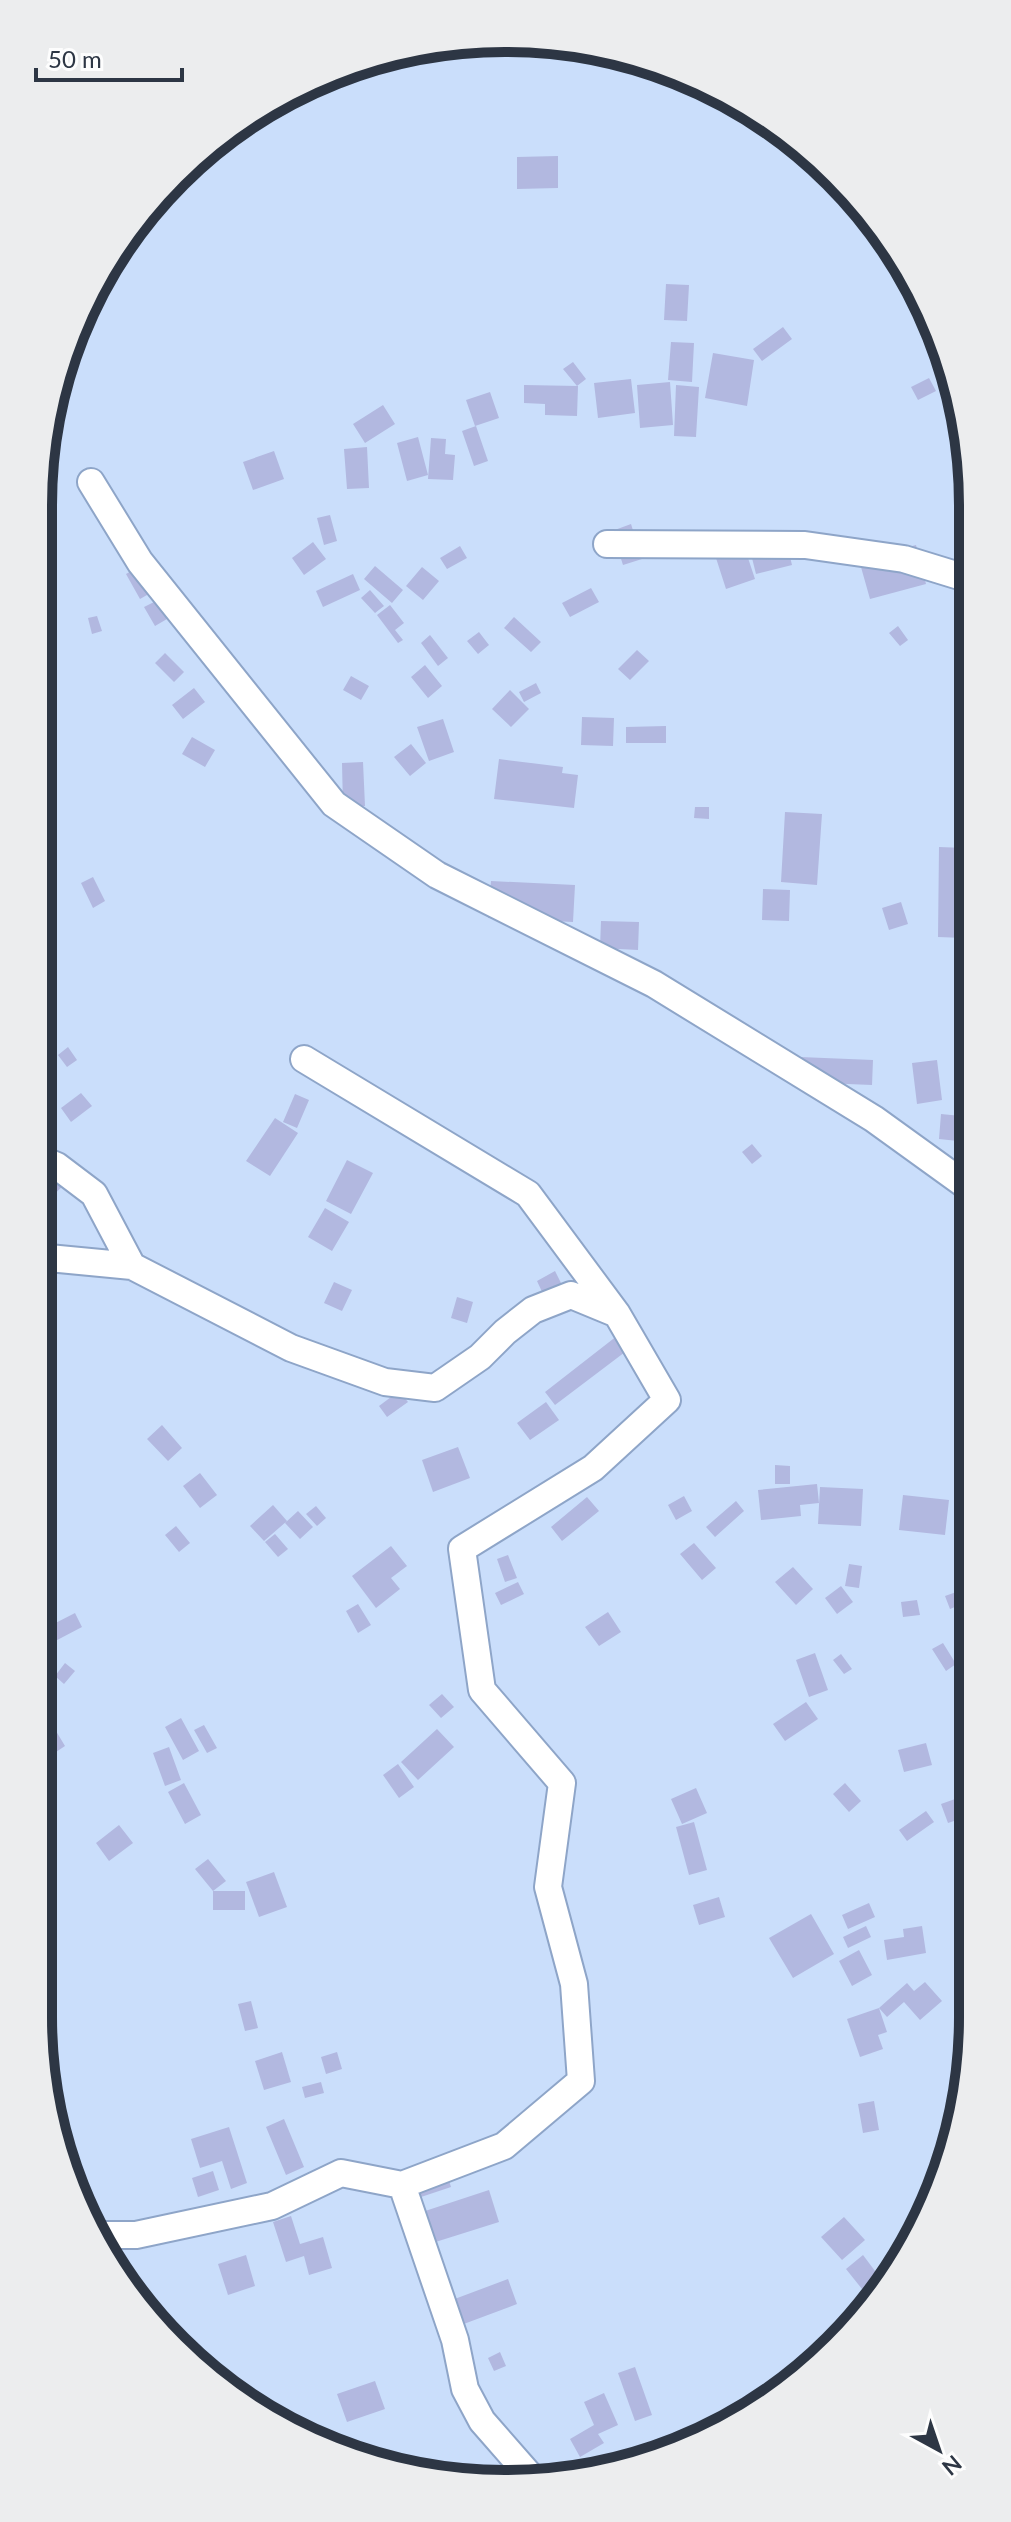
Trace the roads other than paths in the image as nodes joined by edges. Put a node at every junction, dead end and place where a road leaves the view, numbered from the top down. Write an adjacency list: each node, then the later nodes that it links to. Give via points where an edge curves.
1 (91, 482): 6 (street, via 140,562 334,804 437,875 667,992 874,1119)
2 (607, 544): 3 (street, via 805,545 904,559)
3 (959, 577)
4 (304, 1059): 9 (street, via 528,1194)
5 (52, 1164): 8 (street, via 94,1194)
6 (959, 1180)
7 (52, 1258): 8 (street)
8 (132, 1266): 9 (street, via 291,1348 385,1382 435,1388 533,1310 571,1295)
9 (617, 1314): 10 (street, via 667,1400 593,1468 462,1549 482,1690 562,1783 548,1887 574,1984 581,2081 504,2146)
10 (402, 2185): 11 (street, via 341,2173 272,2206 136,2235); 12 (street, via 455,2340 465,2389 482,2421)
11 (109, 2235)
12 (524, 2469)

